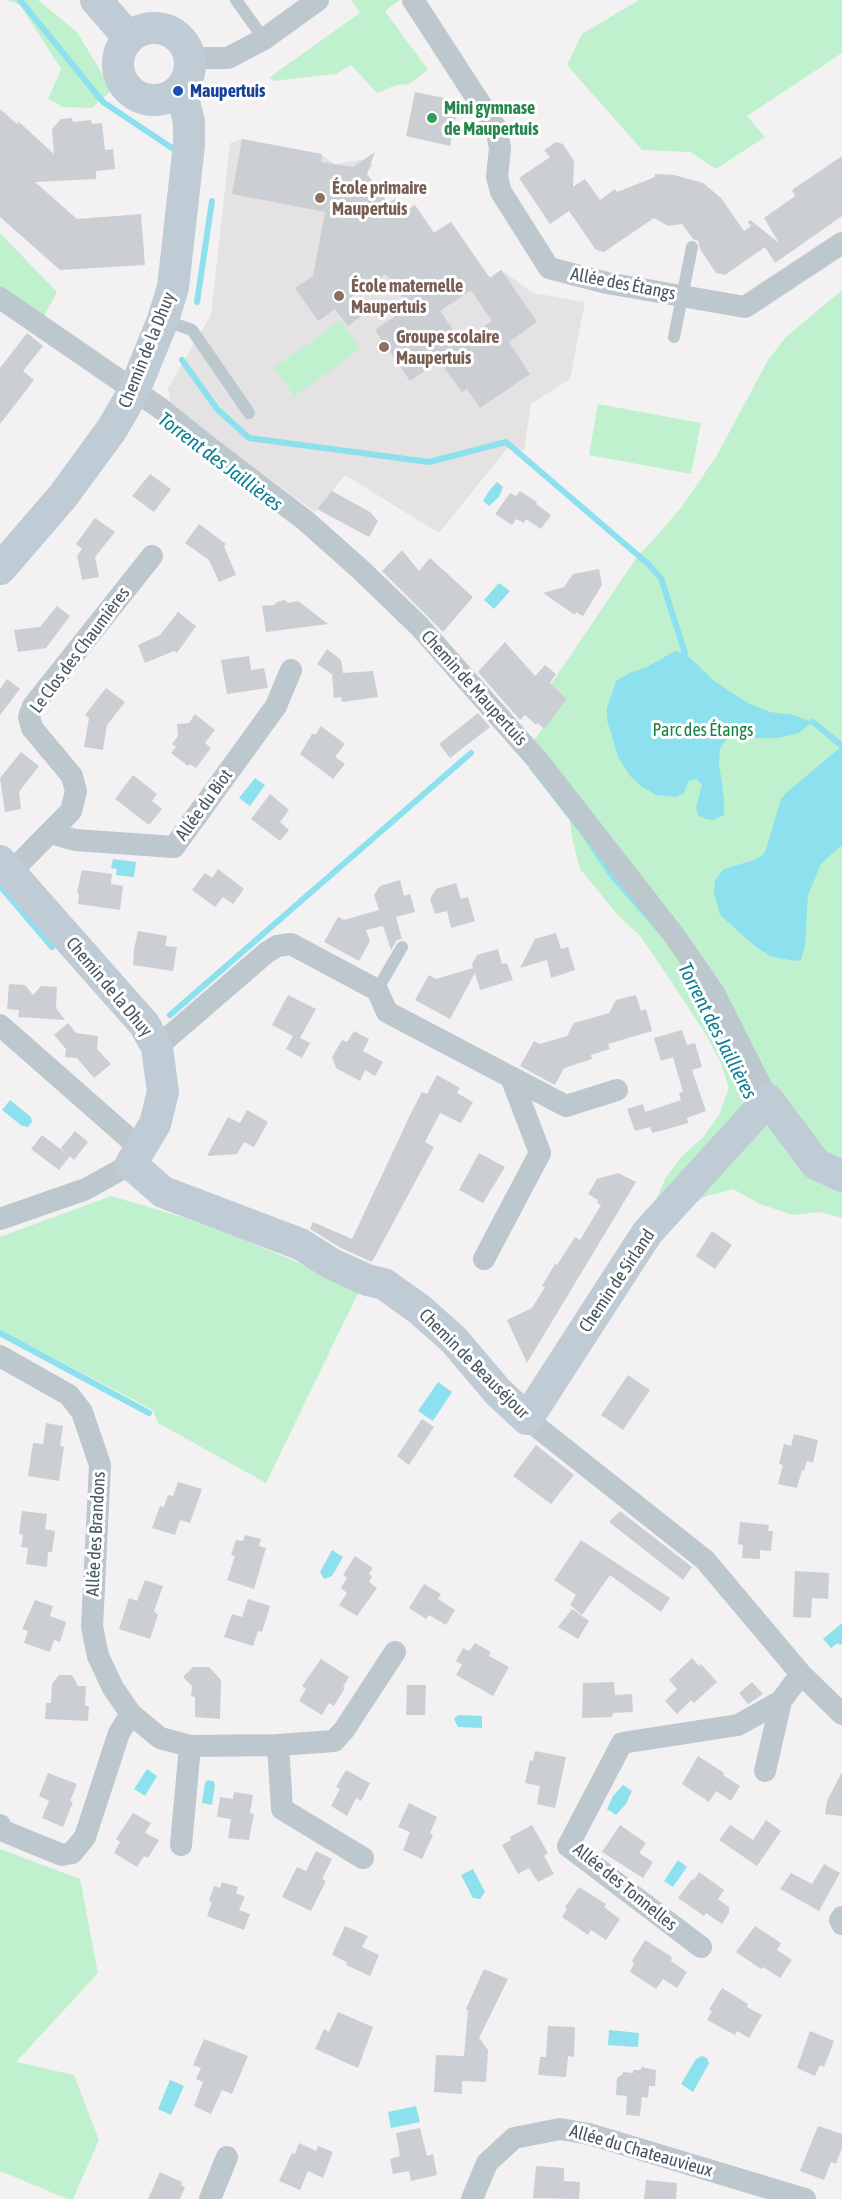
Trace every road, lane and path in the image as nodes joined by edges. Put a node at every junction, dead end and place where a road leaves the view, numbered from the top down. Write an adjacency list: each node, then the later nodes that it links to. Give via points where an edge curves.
1 (96, 0): 5 (street)
2 (236, 0): 6 (lane)
3 (318, 0): 6 (street)
4 (413, 0): 11 (street, Allée des Étangs, via 496,128 501,192 549,268 603,283)
5 (129, 38): 7 (street, via 146,30 165,30 177,36); 8 (street, via 118,62 125,87 148,100)
6 (264, 39): 7 (street, via 228,58)
7 (189, 58): 8 (street, via 187,80)
8 (178, 91): 13 (street, Chemin de la Dhuy, via 189,122 189,145 173,286)
9 (842, 243): 11 (street, Allée des Étangs, via 745,307)
10 (692, 247): 11 (lane)
11 (681, 296): 14 (lane)
12 (0, 297): 15 (street, Chemin de Maupertuis)
13 (163, 320): 15 (street, Chemin de la Dhuy); 16 (lane, via 192,330)
14 (674, 337)
15 (134, 391): 18 (street, Chemin de la Dhuy, via 112,429 63,496); 28 (street, Chemin de Maupertuis, via 306,520 361,570 453,663 540,762 714,993)
16 (249, 413)
17 (152, 556): 20 (street, Le Clos des Chaumières, via 33,706 29,717 32,728 72,776 76,791 71,811)
18 (0, 569)
19 (291, 670): 20 (street, Allée du Biot, via 276,706 174,848 75,840)
20 (50, 834): 21 (street)
21 (5, 867): 25 (street, Chemin de la Dhuy, via 144,1024)
22 (402, 947): 23 (lane)
23 (377, 990): 25 (street, via 291,944 277,946); 26 (street, via 387,1012)
24 (0, 1025): 29 (street, Chemin de Beauséjour)
25 (157, 1047): 29 (street, Chemin de la Dhuy, via 163,1092 155,1124)
26 (511, 1077): 27 (street, via 566,1106); 32 (street, via 540,1153)
27 (617, 1090)
28 (762, 1107): 30 (street, Chemin de Maupertuis, via 816,1164); 34 (street, Chemin de Sirland, via 647,1233)
29 (136, 1156): 31 (street, via 86,1189); 34 (street, Chemin de Beauséjour, via 163,1192 300,1244 336,1266 384,1284 454,1340)
30 (842, 1176)
31 (0, 1218)
32 (484, 1259)
33 (0, 1356): 38 (street, Allée des Brandons, via 69,1395 88,1427 100,1465 92,1627 98,1656)
34 (527, 1419): 36 (street, Chemin de Beauséjour, via 705,1560)
35 (395, 1652): 40 (street, Allée des Brandons, via 334,1741)
36 (801, 1674): 37 (street, Allée des Tonnelles); 39 (street, Chemin de Beauséjour)
37 (781, 1701): 42 (street); 48 (street, Allée des Tonnelles, via 738,1725 621,1743 568,1846)
38 (131, 1714): 41 (street, Allée des Brandons, via 160,1738); 43 (street, via 119,1733 85,1837 72,1853 62,1855 2,1830)
39 (842, 1714)
40 (278, 1745): 41 (street, Allée des Brandons); 45 (street, via 282,1809)
41 (190, 1746): 44 (street)
42 (765, 1771)
43 (0, 1825)
44 (181, 1845)
45 (363, 1858)
46 (842, 1917): 47 (street)
47 (842, 1924)
48 (701, 1947)
49 (227, 2157): 50 (street)
50 (210, 2199)
51 (472, 2199): 52 (street, Allée du Chateauvieux, via 487,2163 514,2138 560,2129 589,2134)
52 (805, 2199)

